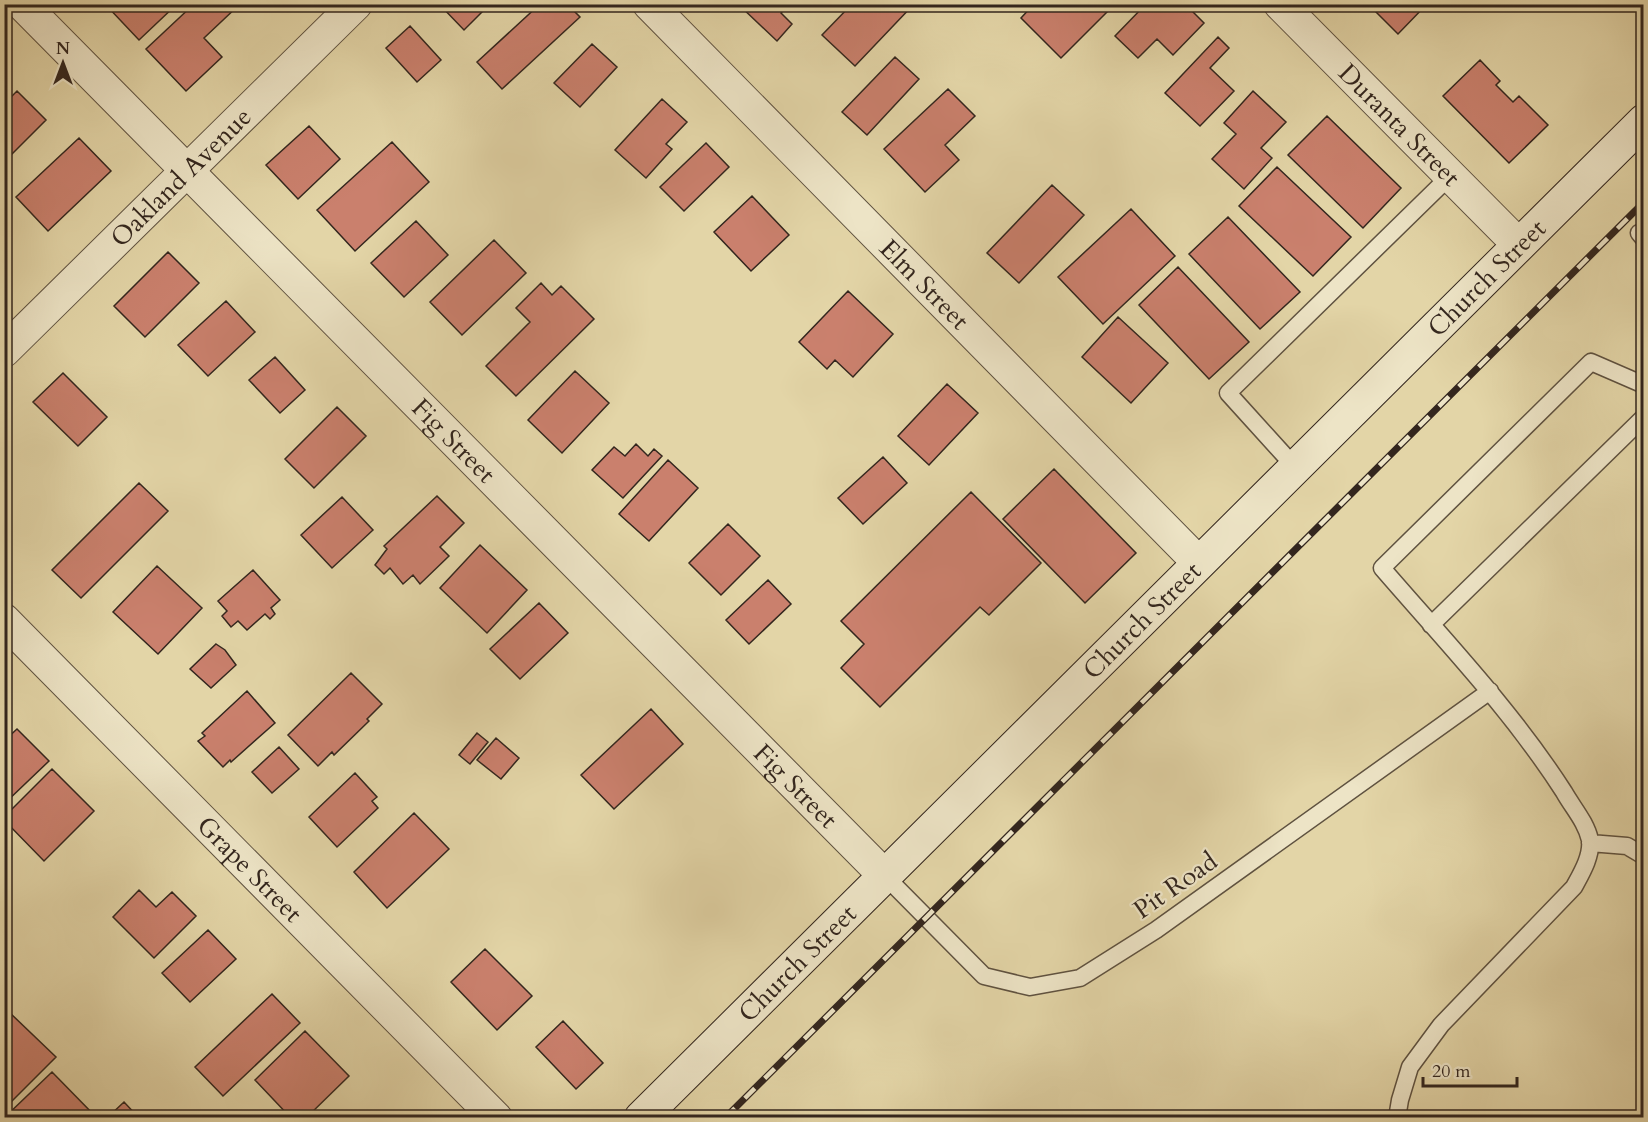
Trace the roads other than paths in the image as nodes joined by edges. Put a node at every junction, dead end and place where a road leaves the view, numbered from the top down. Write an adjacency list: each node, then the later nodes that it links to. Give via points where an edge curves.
1 (22, 4): 6 (street, Fig Street)
2 (356, 4): 6 (street, Oakland Avenue)
3 (649, 4): 13 (street, Elm Street)
4 (1280, 4): 7 (street, Duranta Street)
5 (1644, 121): 8 (street, Church Street)
6 (187, 171): 9 (street, Oakland Avenue); 19 (street, Fig Street)
7 (1450, 176): 8 (street, Duranta Street); 12 (lane, via 1228,393)
8 (1519, 245): 12 (street, Church Street)
9 (4, 351)
10 (1644, 385): 15 (lane, via 1592,362 1382,568)
11 (1644, 417): 15 (lane)
12 (1295, 467): 13 (street, Church Street)
13 (1199, 563): 19 (street, Church Street)
14 (4, 620): 20 (street, Grape Street)
15 (1431, 625): 16 (lane)
16 (1490, 691): 17 (lane, via 1548,768 1584,823); 19 (lane, Pit Road, via 1156,930 1080,978 1030,987 984,976)
17 (1590, 843): 18 (lane, via 1627,846); 22 (lane, via 1585,867 1574,887 1441,1025 1410,1067)
18 (1644, 856)
19 (885, 876): 21 (street, Church Street)
20 (496, 1118)
21 (641, 1118)
22 (1397, 1118)

